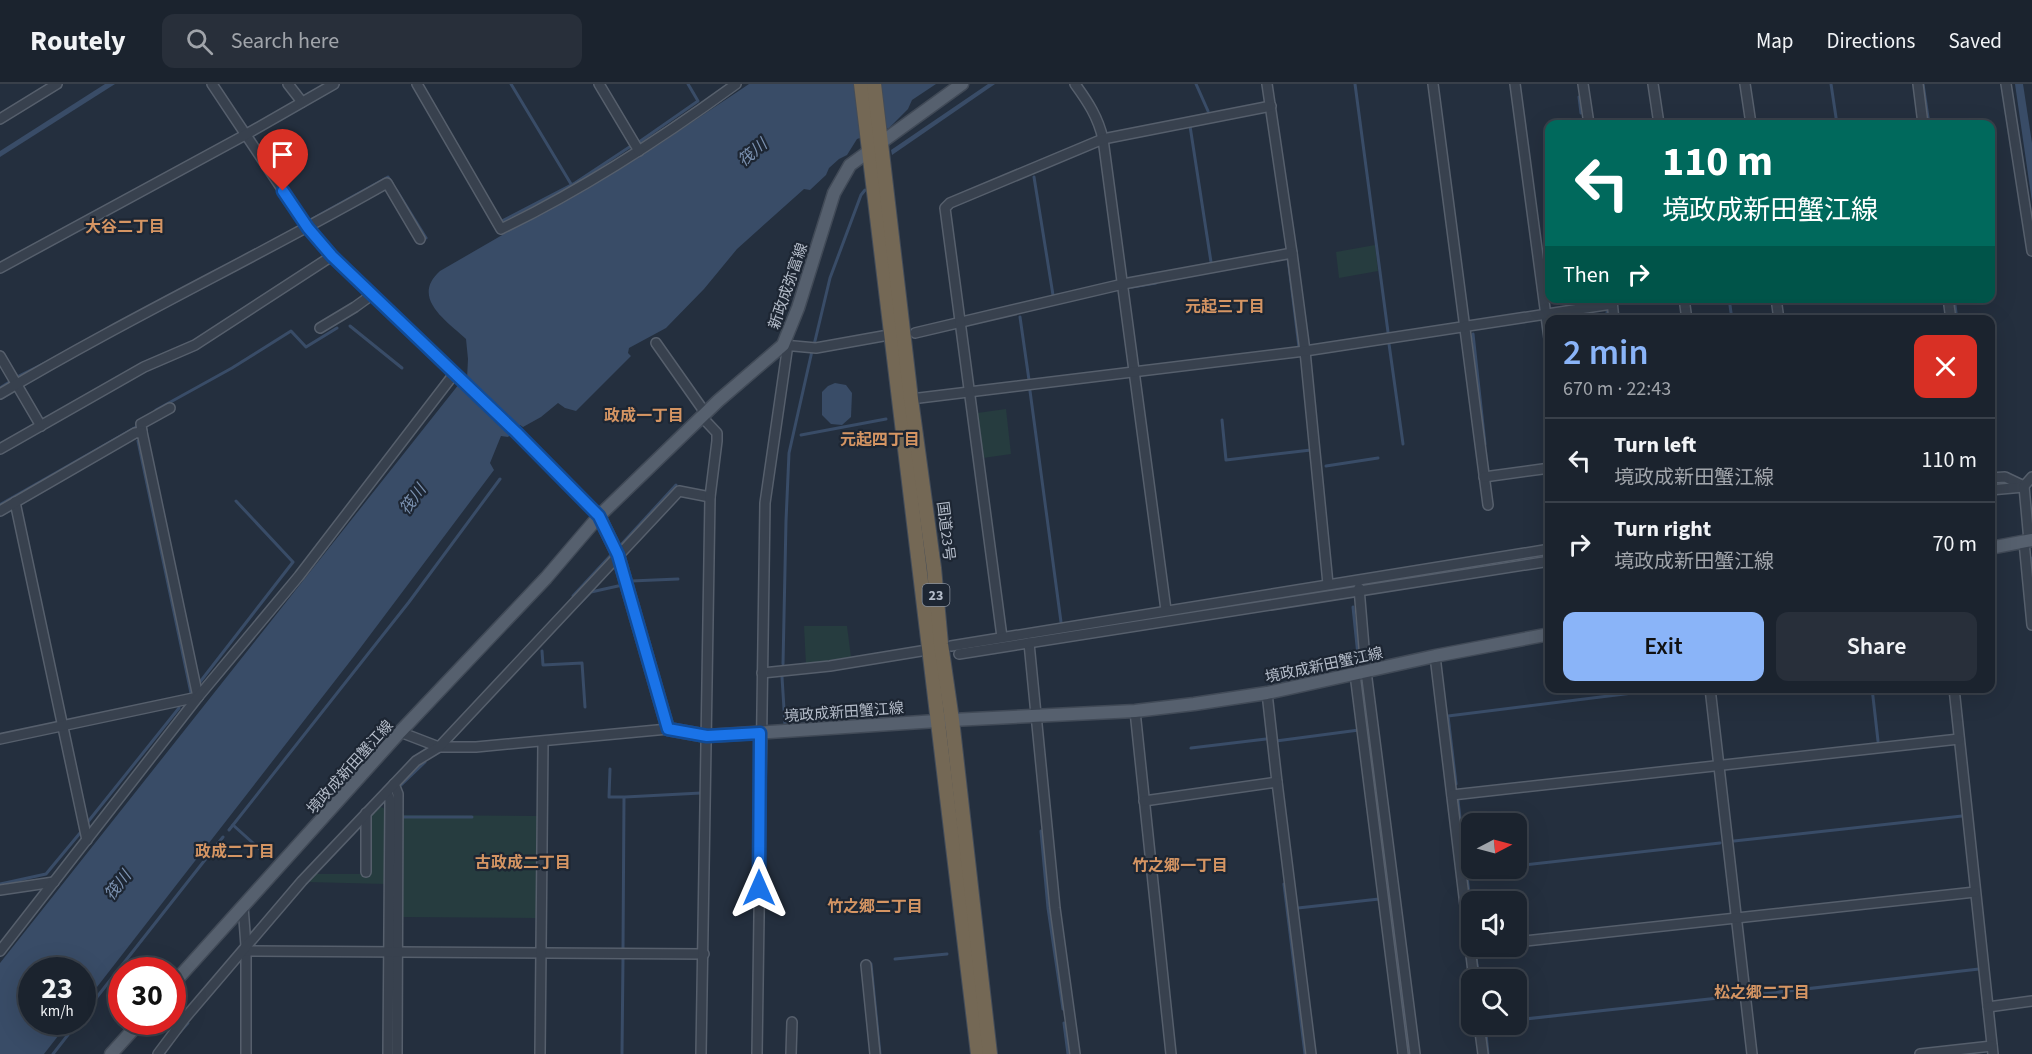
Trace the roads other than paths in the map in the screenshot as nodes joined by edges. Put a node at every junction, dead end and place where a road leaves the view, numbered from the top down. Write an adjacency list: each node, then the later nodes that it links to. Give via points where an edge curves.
1 (57, 84): 22 (street)
2 (212, 84): 27 (street)
3 (288, 84): 20 (street)
4 (334, 84): 20 (street)
5 (417, 84): 30 (street, via 501,230)
6 (599, 84): 30 (street)
7 (736, 84): 30 (street)
8 (861, 84): 29 (highway, 国道23号 / 23)
9 (874, 84): 29 (highway, 国道23号 / 23)
10 (962, 84): 29 (main road, 新政成弥富線)
11 (1075, 84): 28 (street, via 1092,107)
12 (1267, 84): 21 (street)
13 (1433, 84): 42 (street)
14 (1515, 84): 40 (street)
15 (1583, 84): 23 (street)
16 (1653, 84): 24 (street)
17 (1745, 84): 25 (street)
18 (1918, 84): 26 (street)
19 (2006, 84): 33 (street)
20 (302, 102): 27 (street)
21 (1271, 106): 28 (street); 34 (street)
22 (0, 119)
23 (1588, 120)
24 (1658, 120)
25 (1750, 120)
26 (1922, 120)
27 (245, 135): 31 (street); 36 (street)
28 (1102, 139): 37 (street); 41 (street, via 945,208)
29 (875, 143): 47 (main road, 新政成弥富線, via 850,165 834,193); 55 (highway, 国道23号 / 23); 98 (highway, 国道23号 / 23)
30 (639, 151)
31 (308, 228): 32 (street, via 387,183); 35 (street); 52 (street)
32 (420, 239)
33 (2032, 250)
34 (1292, 253): 37 (street); 48 (street)
35 (332, 256): 38 (street); 58 (street, via 195,345 144,367)
36 (0, 268)
37 (1124, 284): 41 (street); 50 (street)
38 (373, 294): 43 (street); 51 (street)
39 (1602, 303): 40 (street)
40 (1545, 315): 42 (street)
41 (960, 323): 44 (street); 53 (street)
42 (1464, 327): 48 (street); 62 (street)
43 (320, 328)
44 (915, 333)
45 (883, 336): 47 (street, via 812,348)
46 (656, 343): 57 (street)
47 (783, 345): 57 (main road, 新政成弥富線); 90 (street, via 786,351 765,503)
48 (1305, 351): 50 (street); 78 (street)
49 (0, 356): 52 (street)
50 (1135, 373): 53 (street); 80 (street)
51 (456, 376): 71 (street); 94 (street)
52 (16, 384): 54 (street); 58 (street)
53 (969, 393): 55 (street); 83 (street)
54 (0, 394)
55 (911, 399): 97 (highway, 国道23号 / 23)
56 (170, 408): 59 (street, via 141,424)
57 (704, 416): 67 (street, via 717,433); 71 (main road, 新政成弥富線)
58 (41, 426): 60 (street)
59 (142, 432): 68 (street); 94 (street)
60 (0, 449)
61 (1545, 469): 62 (street)
62 (1484, 477): 69 (street)
63 (2032, 477): 65 (street)
64 (1995, 478): 65 (street, via 2005,477)
65 (2024, 486): 66 (street); 72 (street)
66 (1995, 489)
67 (710, 496): 75 (street, via 679,491); 103 (street)
68 (15, 502): 70 (street); 99 (street)
69 (1488, 505)
70 (0, 511)
71 (599, 516): 75 (main road); 101 (main road, 境政成新田蟹江線, via 511,616)
72 (2028, 541): 73 (main road); 81 (street)
73 (1995, 547)
74 (1545, 550): 77 (street)
75 (618, 555): 100 (main road); 107 (street)
76 (1545, 562): 79 (street)
77 (1358, 579): 78 (street); 79 (street)
78 (1328, 584): 80 (street)
79 (1359, 592): 84 (street); 89 (street)
80 (1166, 610): 83 (street)
81 (2032, 625)
82 (1545, 635): 88 (main road, 境政成新田蟹江線)
83 (1002, 637): 85 (street)
84 (1029, 643): 87 (street); 96 (street)
85 (951, 646)
86 (921, 651): 90 (street)
87 (959, 654)
88 (1435, 656): 89 (main road, 境政成新田蟹江線); 112 (street)
89 (1361, 672): 91 (main road, 境政成新田蟹江線); 152 (street); 153 (street)
90 (762, 673): 102 (street)
91 (1267, 693): 95 (main road, 境政成新田蟹江線); 109 (street)
92 (1711, 693): 108 (street)
93 (1954, 693): 104 (street)
94 (198, 697): 99 (street); 115 (street)
95 (1135, 711): 96 (main road, 境政成新田蟹江線); 113 (street)
96 (1036, 717): 97 (main road, 境政成新田蟹江線); 149 (street, via 1055,908)
97 (952, 720): 98 (main road, 境政成新田蟹江線); 148 (highway, 国道23号 / 23)
98 (937, 721): 102 (main road, 境政成新田蟹江線); 147 (highway, 国道23号 / 23)
99 (63, 726): 105 (street); 115 (street)
100 (668, 729): 103 (main road, 境政成新田蟹江線); 106 (street)
101 (400, 732): 107 (street); 121 (main road, 境政成新田蟹江線)
102 (760, 733): 103 (main road, 境政成新田蟹江線); 144 (street)
103 (707, 736): 128 (street)
104 (1959, 738): 108 (street); 120 (street)
105 (0, 740)
106 (543, 742): 107 (street); 127 (street)
107 (439, 747): 110 (street, via 416,761)
108 (1720, 766): 112 (street); 122 (street)
109 (1277, 782): 113 (street); 151 (street)
110 (394, 784): 111 (street); 126 (street, via 398,794)
111 (387, 792): 114 (street); 126 (street)
112 (1452, 795): 119 (street)
113 (1144, 801): 150 (street)
114 (366, 813): 116 (street); 124 (street)
115 (87, 840): 117 (street)
116 (366, 872)
117 (54, 882): 118 (street); 125 (street)
118 (0, 890)
119 (1467, 891)
120 (1975, 892): 122 (street); 132 (street)
121 (243, 906): 124 (street); 130 (main road, 境政成新田蟹江線)
122 (1737, 918): 123 (street); 155 (street)
123 (1527, 941)
124 (246, 949): 126 (street); 138 (street); 139 (street)
125 (0, 951)
126 (393, 952): 127 (street); 140 (street); 141 (street)
127 (541, 952): 128 (street); 142 (street)
128 (704, 954): 143 (street)
129 (866, 965): 146 (street)
130 (186, 969)
131 (2032, 1001): 132 (street)
132 (1988, 1007): 136 (street)
133 (792, 1022): 145 (street)
134 (128, 1035): 137 (main road)
135 (1480, 1035): 154 (street)
136 (1992, 1050): 156 (street)
137 (111, 1054)
138 (158, 1054)
139 (246, 1054)
140 (388, 1054)
141 (398, 1054)
142 (540, 1054)
143 (701, 1054)
144 (757, 1054)
145 (791, 1054)
146 (875, 1054)
147 (978, 1054)
148 (990, 1054)
149 (1075, 1054)
150 (1172, 1054)
151 (1311, 1054)
152 (1403, 1054)
153 (1416, 1054)
154 (1483, 1054)
155 (1752, 1054)
156 (1920, 1054)

